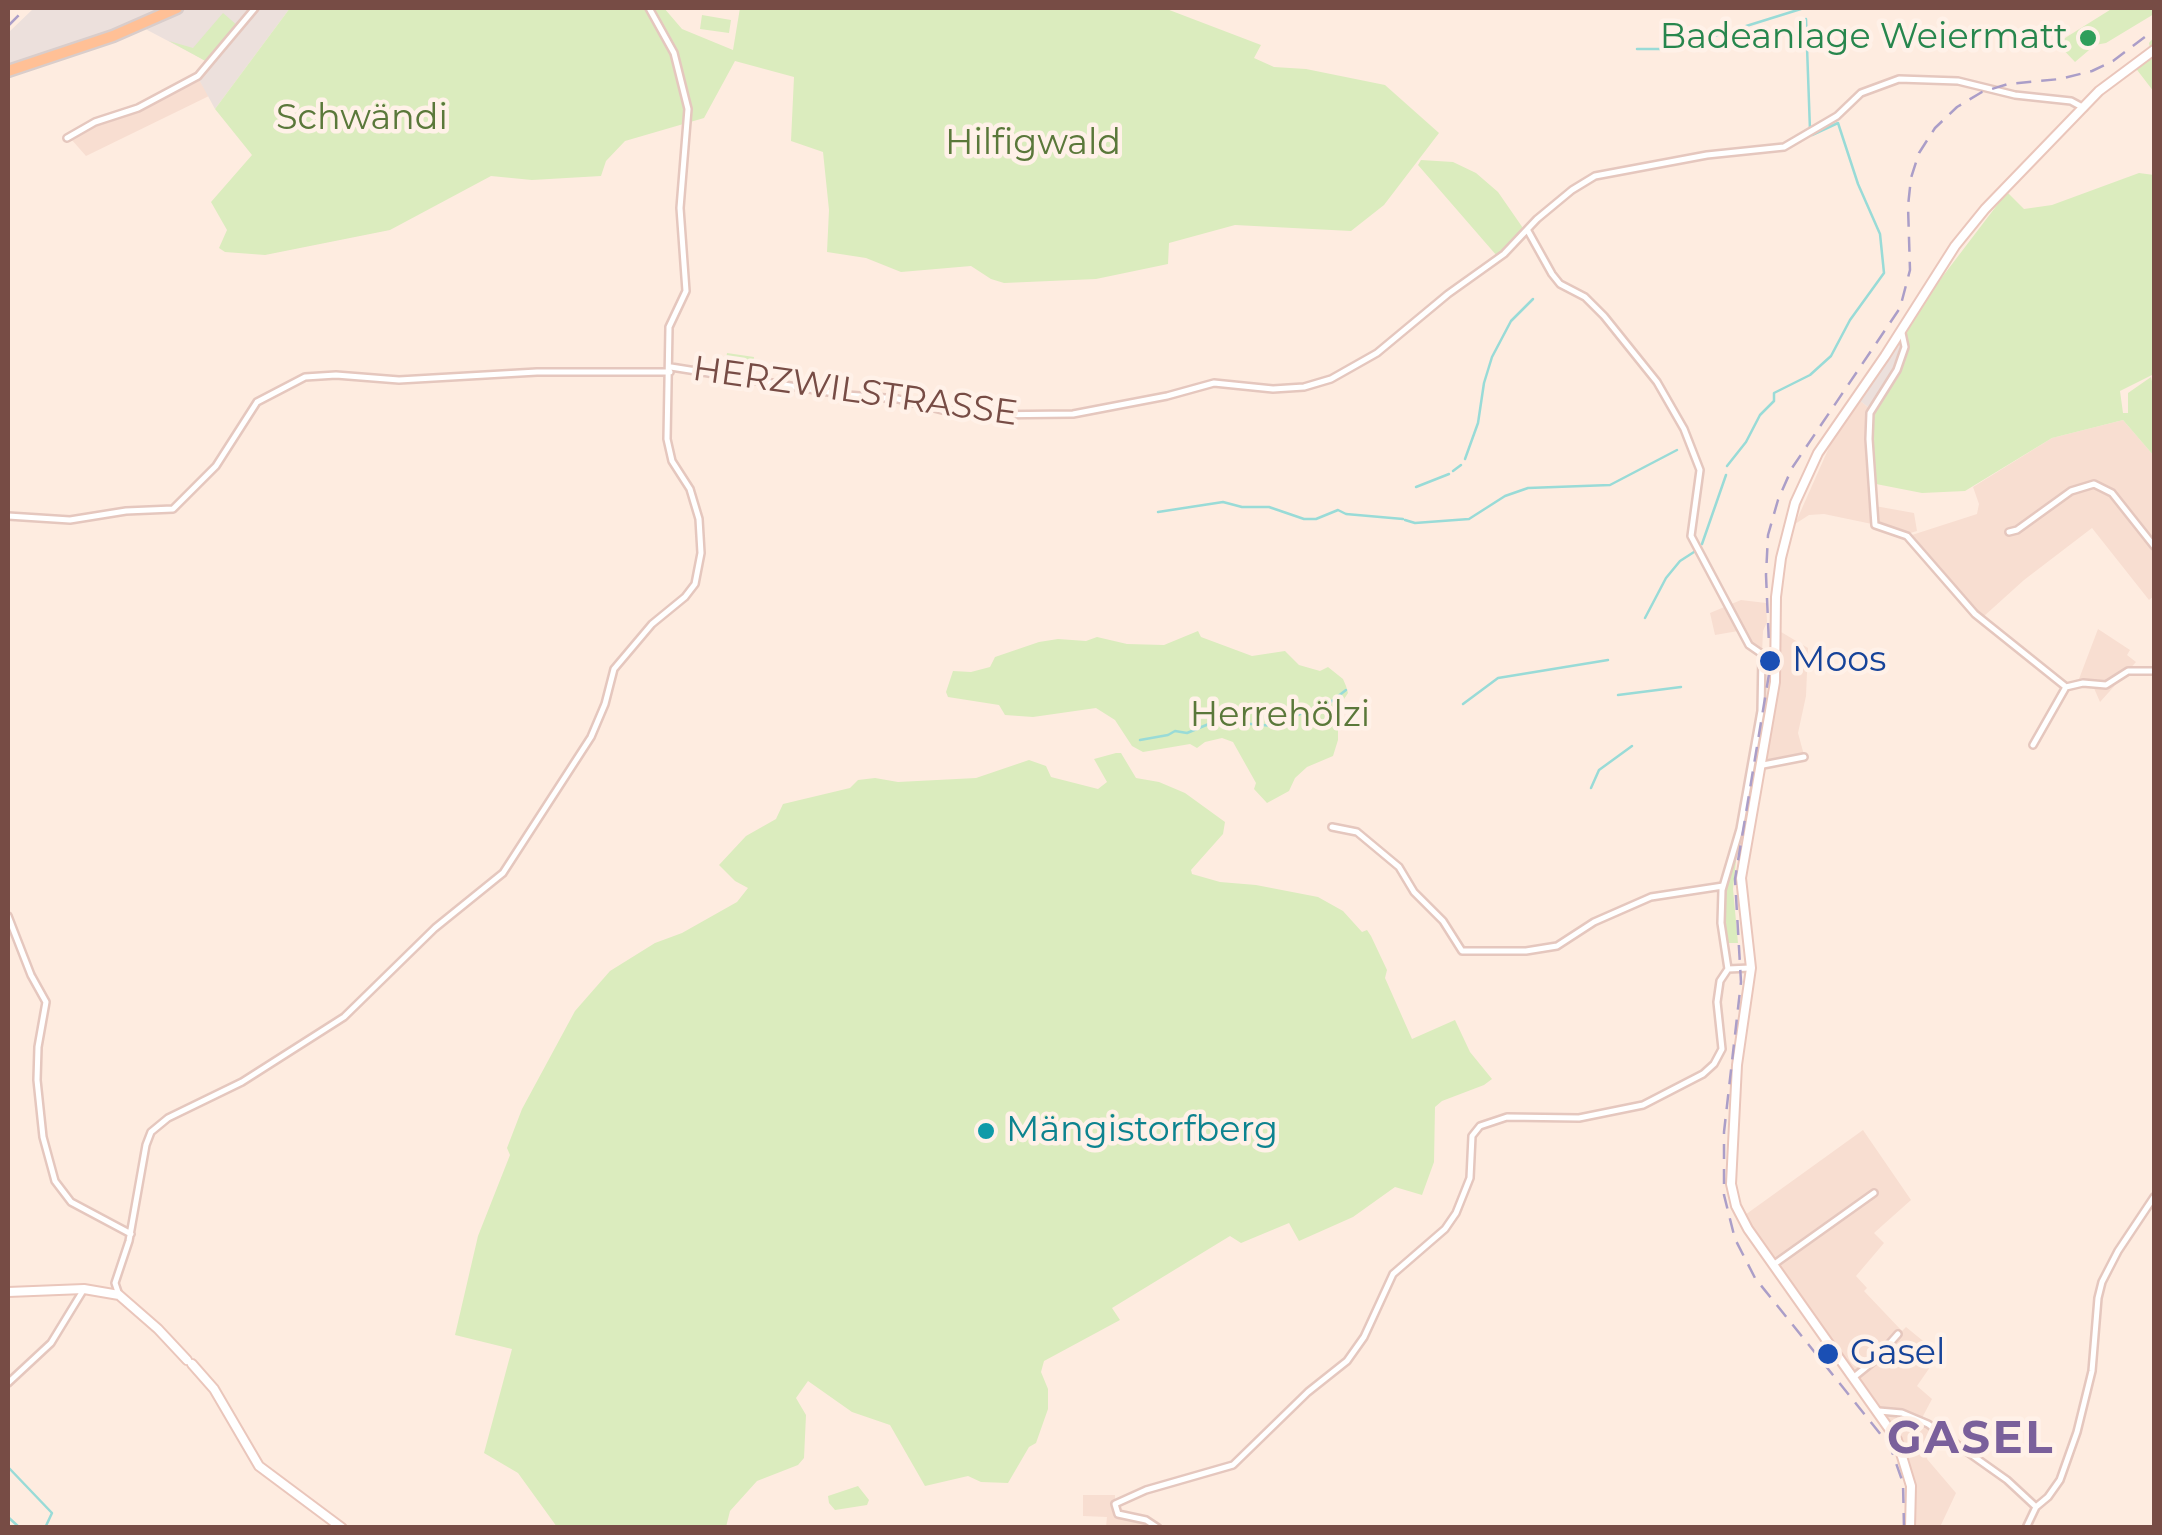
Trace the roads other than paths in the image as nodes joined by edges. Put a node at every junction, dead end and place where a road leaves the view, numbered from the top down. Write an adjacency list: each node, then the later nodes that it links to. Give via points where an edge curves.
1 (178, 8): 5 (main road)
2 (256, 8): 7 (street, via 198,76)
3 (649, 8): 10 (street, via 674,53 688,109 680,208 686,291 669,327)
4 (2154, 50): 6 (main road)
5 (8, 71)
6 (2084, 108): 8 (street, HERZWILSTRASSE, via 1939,78 1889,80 1778,149 1706,155 1587,179); 9 (main road, via 1970,227)
7 (67, 138)
8 (1528, 231): 10 (street, HERZWILSTRASSE, via 1377,353 1304,387 1214,383 1073,414 983,416); 20 (street, via 1556,280 1604,316 1674,410 1700,462 1691,536 1749,646 1762,654 1761,710)
9 (1901, 332): 15 (street, via 1906,342 1897,370 1870,412 1875,526 1908,536 1975,614); 18 (main road, via 1824,442 1789,521)
10 (670, 369): 11 (street, HERZWILSTRASSE, via 399,380 305,377 257,402 216,466 173,509 70,520); 26 (street, via 668,448 690,489 700,531 700,568 691,590 618,664 591,738 503,873 344,1017 151,1132)
11 (8, 516)
12 (2009, 532): 13 (street, via 2070,491 2094,484 2112,494)
13 (2154, 546)
14 (2154, 671): 15 (street, via 2128,671 2106,685)
15 (2066, 686): 16 (street)
16 (2033, 745)
17 (1804, 757): 18 (street)
18 (1762, 765): 22 (main road, via 1741,882)
19 (1332, 828): 20 (street, via 1357,832 1398,867 1462,951 1557,946 1639,901)
20 (1723, 886): 23 (street, via 1720,923)
21 (8, 916): 26 (street, via 46,1002 37,1080 55,1181 71,1202)
22 (1751, 968): 23 (street); 27 (main road, via 1730,1177 1739,1214)
23 (1728, 969): 39 (street, via 1718,1002 1722,1049 1694,1080 1631,1108 1469,1124 1470,1178 1456,1213 1392,1274 1352,1355 1233,1465 1115,1504 1118,1514)
24 (1874, 1193): 27 (street)
25 (2154, 1197): 37 (street, via 2102,1282 2078,1426 2060,1480)
26 (131, 1234): 28 (street)
27 (1773, 1265): 34 (main road)
28 (116, 1282): 30 (street); 32 (street)
29 (84, 1289): 30 (main road); 31 (main road); 35 (street, via 51,1343)
30 (104, 1291): 32 (main road)
31 (8, 1292)
32 (119, 1295): 38 (main road, via 214,1389 256,1462)
33 (1898, 1334): 34 (street)
34 (1854, 1377): 36 (main road)
35 (8, 1383)
36 (1879, 1411): 37 (street, via 1931,1426); 40 (main road, via 1909,1474)
37 (2036, 1507): 41 (street)
38 (342, 1528)
39 (1158, 1528)
40 (1910, 1528)
41 (2026, 1528)

